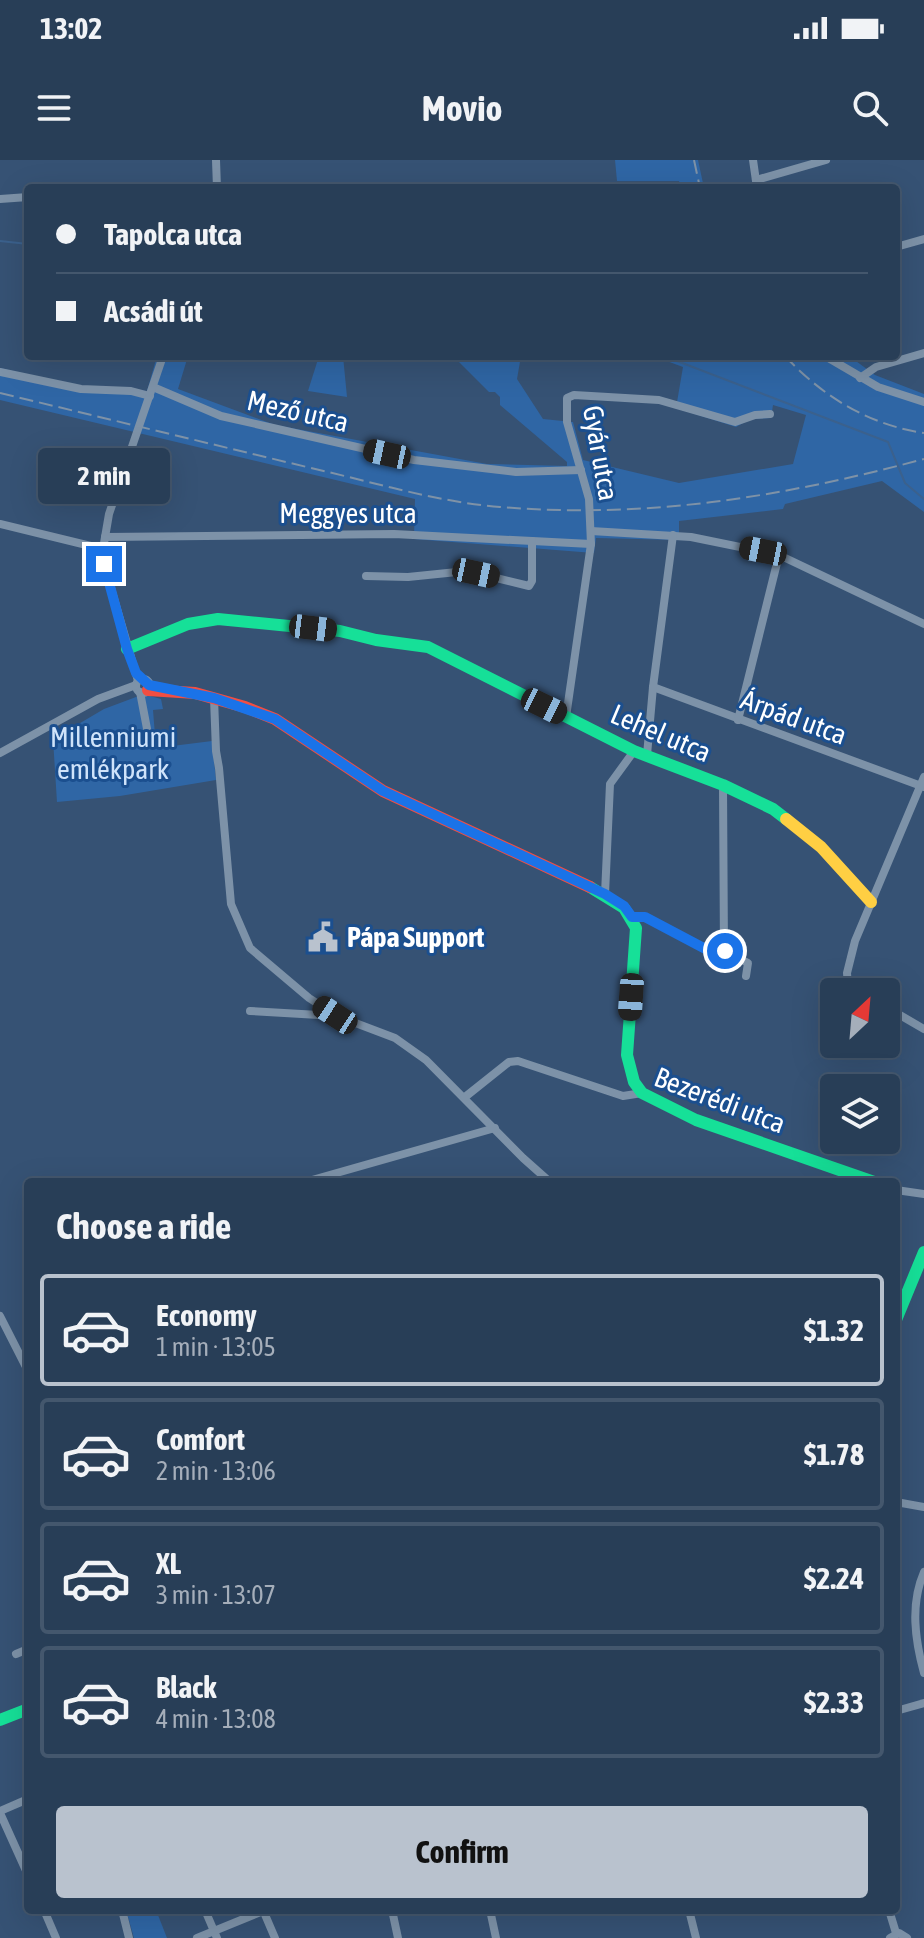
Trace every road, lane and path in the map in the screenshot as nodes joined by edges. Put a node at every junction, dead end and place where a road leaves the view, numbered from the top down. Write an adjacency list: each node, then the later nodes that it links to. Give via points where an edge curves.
1 (216, 160): 4 (street)
2 (753, 160): 5 (street)
3 (826, 160): 5 (street)
4 (217, 184)
5 (756, 184)
6 (24, 197): 7 (street)
7 (0, 199)
8 (924, 239): 9 (street)
9 (900, 246)
10 (924, 353): 14 (street, via 876,367)
11 (162, 360): 15 (street)
12 (831, 360): 14 (street)
13 (0, 372): 15 (street, Mező utca, via 81,389)
14 (860, 378): 16 (street)
15 (152, 391): 18 (street, Mező utca, via 221,416 414,460 502,471); 22 (street)
16 (924, 402)
17 (770, 414): 18 (street, Gyár utca, via 735,422 659,400 570,396 567,422)
18 (581, 470): 20 (street, Gyár utca)
19 (0, 524): 25 (street)
20 (591, 531): 21 (street); 24 (street, Gyár utca)
21 (673, 535): 26 (street); 31 (street)
22 (105, 537): 23 (street, Meggyes utca, via 394,534); 25 (street)
23 (532, 541): 24 (street, Meggyes utca); 27 (street, via 529,586 476,573)
24 (591, 544): 33 (street, Gyár utca)
25 (103, 549): 29 (street)
26 (779, 555): 28 (street); 34 (street)
27 (366, 576)
28 (924, 624)
29 (127, 649): 30 (street); 33 (street, Lehel utca, via 188,624 218,619 340,631 428,647)
30 (143, 687): 32 (street); 35 (street); 37 (street, via 98,699)
31 (653, 687): 34 (street, Árpád utca); 38 (street)
32 (214, 698): 41 (street, via 275,719 383,791); 49 (street, via 231,904 250,948)
33 (566, 717): 36 (street, Lehel utca)
34 (738, 720): 39 (street, Árpád utca)
35 (148, 734)
36 (634, 751): 38 (street, Lehel utca); 41 (street, via 610,784)
37 (0, 753)
38 (647, 755): 40 (street, Lehel utca)
39 (923, 783): 42 (street)
40 (723, 785): 42 (street, Lehel utca, via 799,828); 44 (street)
41 (605, 894): 43 (street)
42 (871, 902): 46 (street)
43 (632, 917): 44 (street, via 645,917 715,954); 51 (street, via 636,928 627,1055)
44 (725, 951): 45 (street, via 748,963)
45 (746, 976)
46 (847, 978)
47 (250, 1011): 49 (street)
48 (900, 1015): 50 (street)
49 (337, 1016): 52 (street, via 408,1046)
50 (924, 1029)
51 (642, 1093): 52 (street, Bezerédi utca, via 623,1096 518,1061 509,1062); 56 (street, Bezerédi utca, via 696,1120)
52 (465, 1097): 53 (street)
53 (495, 1128): 54 (street); 55 (street)
54 (319, 1178)
55 (546, 1178)
56 (863, 1178)
57 (900, 1191): 58 (street)
58 (924, 1194)
59 (924, 1252): 60 (street)
60 (900, 1310)
61 (2, 1319): 62 (street)
62 (24, 1363)
63 (900, 1503): 64 (street)
64 (924, 1507)
65 (924, 1572): 68 (street, via 916,1607)
66 (24, 1651): 67 (street)
67 (16, 1654)
68 (924, 1673)
69 (924, 1703): 70 (street)
70 (900, 1710)
71 (24, 1711): 72 (street)
72 (0, 1720)
73 (24, 1801): 74 (street)
74 (0, 1812): 75 (street)
75 (24, 1866)
76 (46, 1914): 88 (street)
77 (123, 1914): 89 (street)
78 (207, 1914): 85 (street)
79 (255, 1914): 85 (street)
80 (265, 1914): 91 (street)
81 (393, 1914): 87 (street)
82 (491, 1914): 92 (street)
83 (690, 1914): 93 (street)
84 (890, 1914): 86 (street)
85 (215, 1935): 90 (street)
86 (893, 1936): 94 (street)
87 (396, 1937)
88 (56, 1938)
89 (129, 1938)
90 (197, 1938)
91 (275, 1938)
92 (496, 1938)
93 (696, 1938)
94 (907, 1938)

